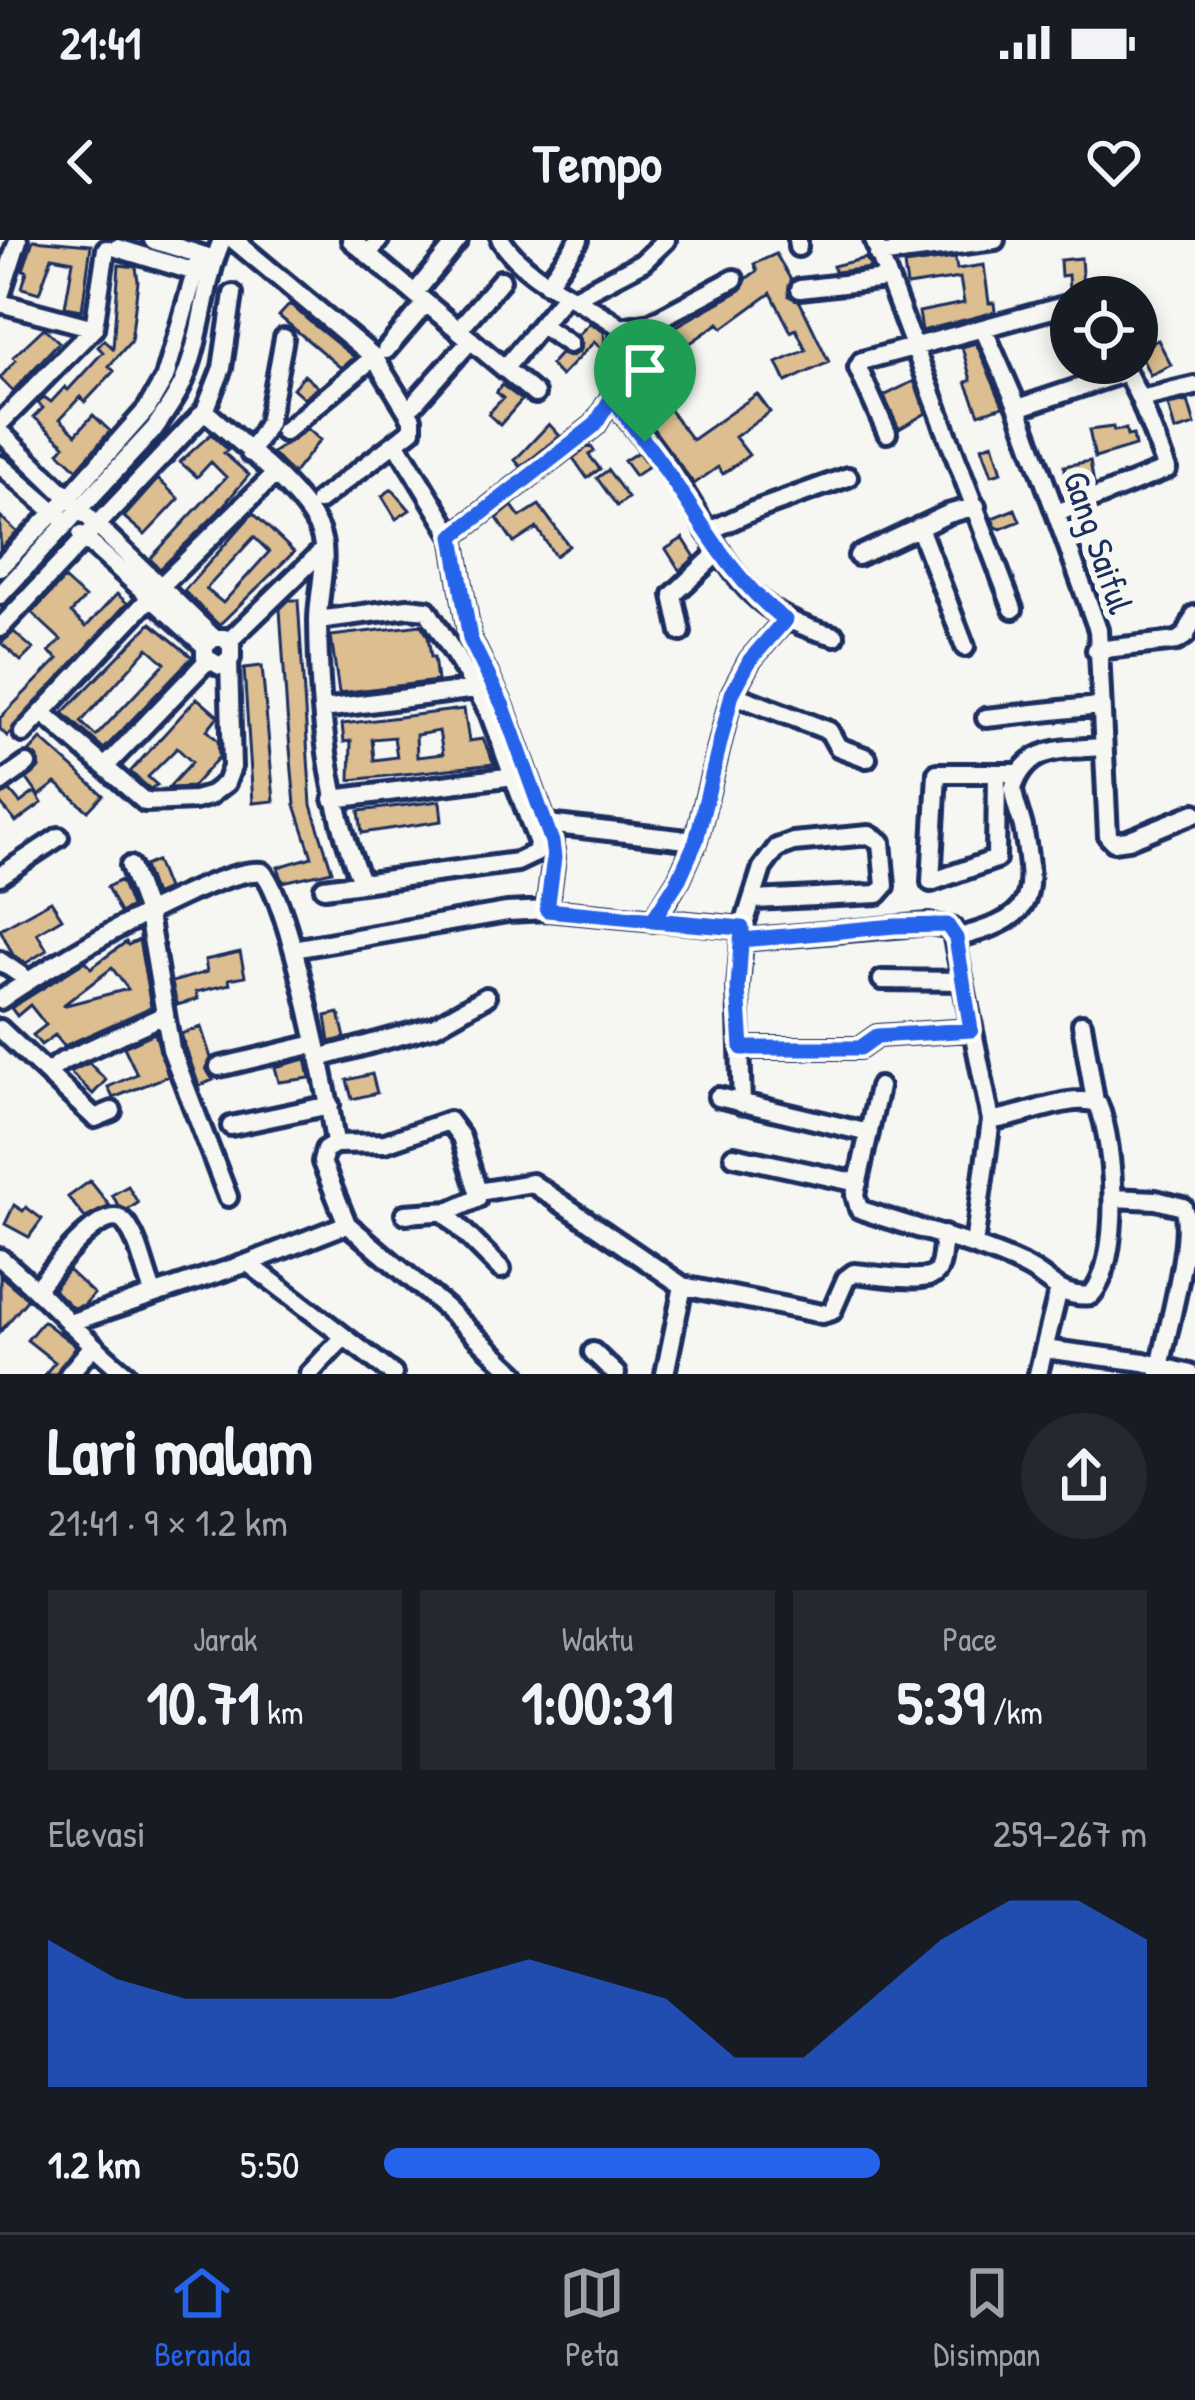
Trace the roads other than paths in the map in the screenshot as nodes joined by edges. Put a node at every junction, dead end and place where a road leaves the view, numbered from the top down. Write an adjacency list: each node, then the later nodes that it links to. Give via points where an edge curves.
1 (18, 240): 22 (street)
2 (153, 240): 14 (street)
3 (222, 240): 14 (street)
4 (234, 240): 33 (street)
5 (351, 240): 12 (street)
6 (458, 240): 21 (street)
7 (501, 240): 18 (street)
8 (579, 240): 18 (street)
9 (666, 240): 23 (street, via 643,262)
10 (995, 240): 13 (street)
11 (111, 244): 14 (street); 26 (street)
12 (374, 247): 21 (street)
13 (876, 248): 16 (street)
14 (204, 265): 53 (street, via 184,382 154,429)
15 (734, 278): 27 (street, via 648,324)
16 (886, 279): 19 (street); 32 (street)
17 (501, 280): 29 (street)
18 (547, 284): 23 (street)
19 (800, 289)
20 (233, 294): 43 (street, via 222,368)
21 (421, 298): 29 (street); 33 (street)
22 (0, 299): 26 (street)
23 (568, 299): 25 (street); 27 (street)
24 (1050, 310): 28 (street)
25 (541, 325): 31 (street); 34 (street)
26 (94, 328): 45 (street)
27 (621, 328): 39 (street)
28 (983, 328): 32 (street); 42 (street, Gang Saiful)
29 (465, 334): 34 (street); 41 (street)
30 (284, 338): 48 (street, via 268,423)
31 (569, 344)
32 (913, 345): 46 (street, via 860,364); 54 (street)
33 (380, 353): 44 (street); 47 (street, via 412,419)
34 (505, 368): 38 (street)
35 (1082, 384): 42 (street)
36 (1132, 384): 40 (street)
37 (1195, 386): 40 (street)
38 (535, 394)
39 (612, 397): 59 (street); 60 (street, via 595,425)
40 (1140, 399): 55 (street, via 1167,470)
41 (414, 404)
42 (1018, 408): 55 (street, Gang Saiful)
43 (205, 411): 48 (street); 57 (street)
44 (284, 432)
45 (1, 433): 53 (street)
46 (887, 433)
47 (397, 444): 52 (street); 60 (street)
48 (250, 453): 50 (street)
49 (0, 465): 56 (street)
50 (273, 476): 63 (street, via 317,525); 66 (street)
51 (848, 478): 59 (street)
52 (319, 501)
53 (75, 503): 56 (street); 57 (street)
54 (976, 506): 58 (street); 68 (street)
55 (1057, 513): 77 (street, Gang Saiful, via 1094,614)
56 (61, 518): 61 (street); 65 (street); 67 (street)
57 (100, 525): 61 (street); 66 (street)
58 (919, 527): 64 (street); 76 (street)
59 (706, 532): 62 (street)
60 (453, 536): 95 (street, via 470,639)
61 (86, 539): 66 (street); 72 (street)
62 (716, 549): 71 (street); 73 (street, via 673,595)
63 (323, 550): 70 (street); 75 (street)
64 (858, 556)
65 (0, 567)
66 (156, 591): 75 (street); 82 (street)
67 (0, 595)
68 (1013, 609)
69 (1195, 615): 77 (street, via 1177,641)
70 (318, 620): 78 (street, via 427,610); 81 (street)
71 (785, 620): 74 (street); 79 (street)
72 (0, 628)
73 (681, 632)
74 (835, 636)
75 (214, 646): 88 (street); 88 (street, via 233,649 232,767 220,790 150,804)
76 (965, 647)
77 (1096, 650): 80 (street, Gang Saiful)
78 (476, 689): 81 (street); 91 (street)
79 (732, 694): 86 (street, via 829,731 838,747); 97 (street)
80 (1099, 706): 83 (street); 85 (street, Gang Saiful)
81 (323, 710): 93 (street)
82 (43, 712): 84 (street); 88 (street)
83 (986, 718)
84 (23, 733)
85 (1102, 747): 90 (street, via 1042,752); 94 (street, Gang Saiful, via 1110,839 1128,840)
86 (867, 758)
87 (27, 764): 92 (street)
88 (105, 767)
89 (997, 773): 89 (street, via 937,773 932,882 996,859); 90 (street)
90 (1020, 773): 107 (street, via 1014,800 1029,896 1017,916)
91 (514, 776): 93 (street); 100 (street, via 537,835 532,856)
92 (0, 783)
93 (333, 800): 100 (street)
94 (1195, 813)
95 (547, 824): 97 (street); 103 (street, via 554,858)
96 (59, 837): 99 (street)
97 (696, 841): 105 (street)
98 (130, 866): 104 (street)
99 (0, 876)
100 (361, 881): 101 (street)
101 (324, 888)
102 (754, 900): 102 (street, via 881,892 879,839 782,846 762,868); 106 (street)
103 (547, 910): 105 (street); 108 (street)
104 (148, 915): 108 (street, via 212,882 258,870 269,878); 110 (street); 115 (street)
105 (652, 921): 106 (street)
106 (742, 934): 107 (street, via 928,924 947,925); 119 (street)
107 (956, 938): 112 (street)
108 (293, 949): 120 (street)
109 (0, 961): 110 (street)
110 (28, 980): 114 (street)
111 (882, 980): 112 (street)
112 (962, 981): 118 (street)
113 (486, 997): 120 (street, via 435,1026)
114 (0, 1000)
115 (162, 1016): 122 (street); 136 (street)
116 (1082, 1024): 125 (street)
117 (0, 1029): 122 (street)
118 (971, 1030): 119 (street, via 877,1036 860,1048); 129 (street)
119 (742, 1048): 126 (street)
120 (317, 1051): 121 (street); 127 (street)
121 (219, 1066)
122 (47, 1072): 128 (street, via 94,1118)
123 (879, 1087): 131 (street)
124 (718, 1097): 126 (street)
125 (1095, 1101): 129 (street); 137 (street)
126 (742, 1104): 131 (street)
127 (330, 1105): 130 (street); 132 (street)
128 (112, 1112)
129 (991, 1120): 142 (street)
130 (231, 1126)
131 (868, 1133): 134 (street)
132 (334, 1144): 135 (street, via 370,1146 449,1121); 140 (street, via 322,1162)
133 (734, 1156): 134 (street)
134 (858, 1183): 141 (street, via 860,1209)
135 (478, 1192): 138 (street, via 473,1203); 146 (street, via 532,1183)
136 (228, 1197)
137 (1113, 1198): 148 (street, via 1100,1286 1090,1295); 155 (street, via 1174,1204 1193,1225)
138 (444, 1212): 139 (street); 145 (street)
139 (405, 1214)
140 (347, 1224): 144 (street); 160 (street)
141 (944, 1235): 142 (street); 146 (street, via 934,1274 854,1273 827,1314)
142 (974, 1245): 148 (street, via 1041,1275)
143 (0, 1258): 147 (street)
144 (248, 1263): 149 (street); 151 (street)
145 (501, 1269)
146 (683, 1286): 162 (street)
147 (37, 1288): 149 (street, via 92,1229 118,1216); 150 (street)
148 (1058, 1292): 153 (street)
149 (154, 1294): 150 (street)
150 (69, 1323): 152 (street)
151 (344, 1337): 156 (street); 159 (street)
152 (92, 1348): 157 (street); 158 (street)
153 (1044, 1349): 155 (street); 163 (street)
154 (592, 1352): 161 (street)
155 (1160, 1370): 164 (street)
156 (313, 1373)
157 (69, 1374)
158 (126, 1374)
159 (393, 1374)
160 (516, 1374)
161 (616, 1374)
162 (665, 1374)
163 (1038, 1374)
164 (1190, 1374)

